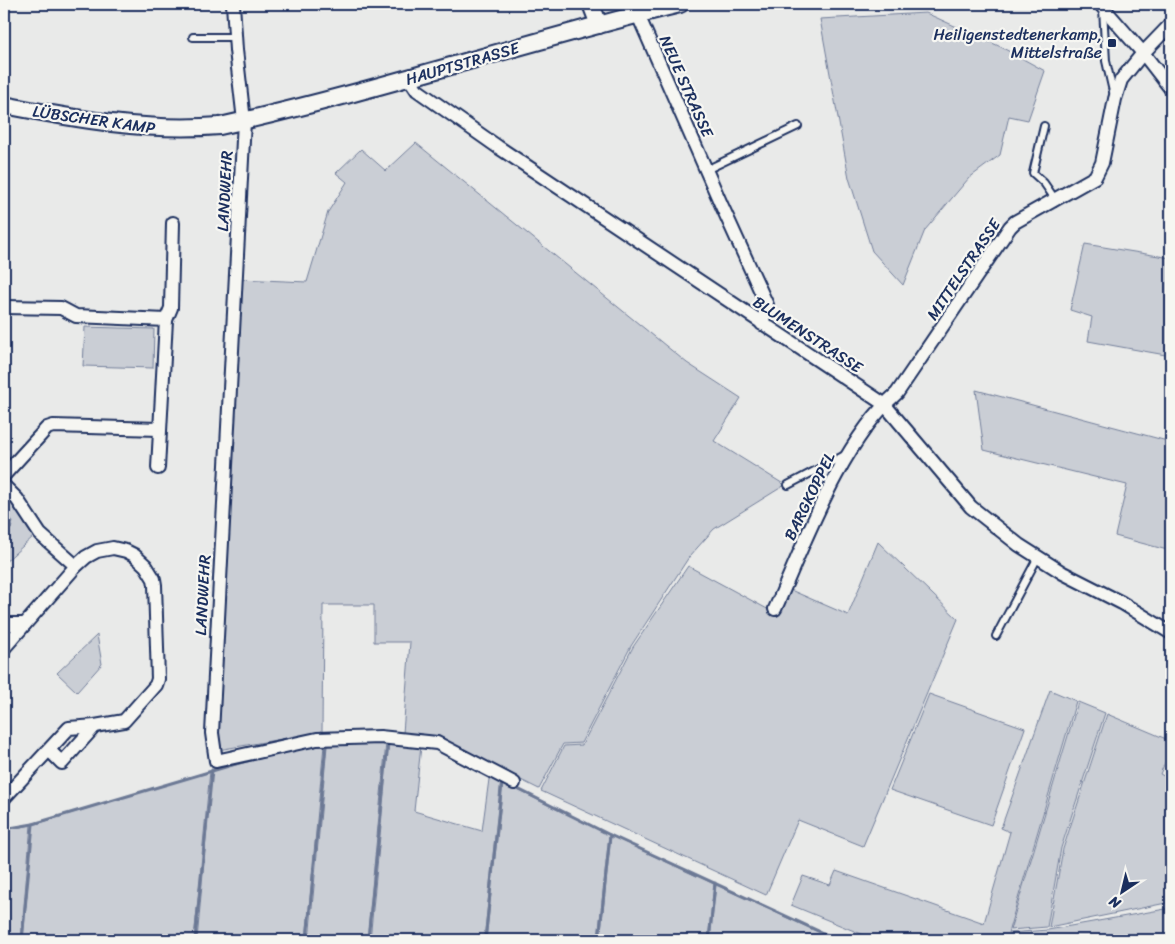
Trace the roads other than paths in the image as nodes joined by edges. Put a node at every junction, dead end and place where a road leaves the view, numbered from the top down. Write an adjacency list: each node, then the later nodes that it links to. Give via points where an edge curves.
1 (233, 4): 9 (street)
2 (591, 4): 6 (street)
3 (680, 4): 5 (street, HAUPTSTRASSE)
4 (1101, 6): 10 (street); 13 (lane, via 1106,61)
5 (638, 15): 6 (street, HAUPTSTRASSE); 18 (street, NEUE STRASSE)
6 (599, 24): 11 (street, HAUPTSTRASSE)
7 (1171, 24): 10 (street, MITTELSTRASSE)
8 (193, 37): 9 (lane)
9 (235, 37): 15 (street)
10 (1143, 53): 12 (street); 13 (street, MITTELSTRASSE, via 1122,80)
11 (409, 78): 15 (street, HAUPTSTRASSE); 23 (street, BLUMENSTRASSE, via 417,90 458,119)
12 (1171, 89)
13 (1115, 100): 19 (street, MITTELSTRASSE, via 1098,171 1091,180)
14 (4, 105): 15 (street, LÜBSCHER KAMP, via 126,126 202,128)
15 (244, 121): 41 (street, LANDWEHR, via 213,723 216,761 317,739 380,737 437,743)
16 (798, 126): 18 (lane)
17 (1044, 126): 19 (lane, via 1033,173)
18 (706, 170): 23 (street, NEUE STRASSE, via 767,305)
19 (1055, 199): 24 (street, MITTELSTRASSE, via 1010,227 897,393)
20 (173, 224): 22 (street, via 171,308)
21 (4, 307): 22 (street, via 61,308 76,316)
22 (166, 320): 25 (street)
23 (762, 324): 24 (street, BLUMENSTRASSE)
24 (884, 404): 26 (street, BARGKOPPEL); 31 (street, BLUMENSTRASSE, via 970,507)
25 (159, 429): 27 (street); 28 (street, via 53,426 47,428)
26 (848, 453): 29 (lane); 33 (street, BARGKOPPEL)
27 (158, 468)
28 (4, 475)
29 (788, 485)
30 (4, 486): 32 (street, via 17,499 40,534)
31 (1038, 557): 36 (street, BLUMENSTRASSE); 37 (lane)
32 (76, 566): 35 (street); 39 (street, via 97,551 119,549 140,560 155,585 156,685 124,721)
33 (775, 610)
34 (4, 624): 35 (street)
35 (25, 624): 38 (street)
36 (1171, 633)
37 (996, 636)
38 (4, 648)
39 (95, 726): 40 (street, via 69,728); 40 (street, via 62,763)
40 (49, 750): 42 (street)
41 (514, 783)
42 (4, 798)

